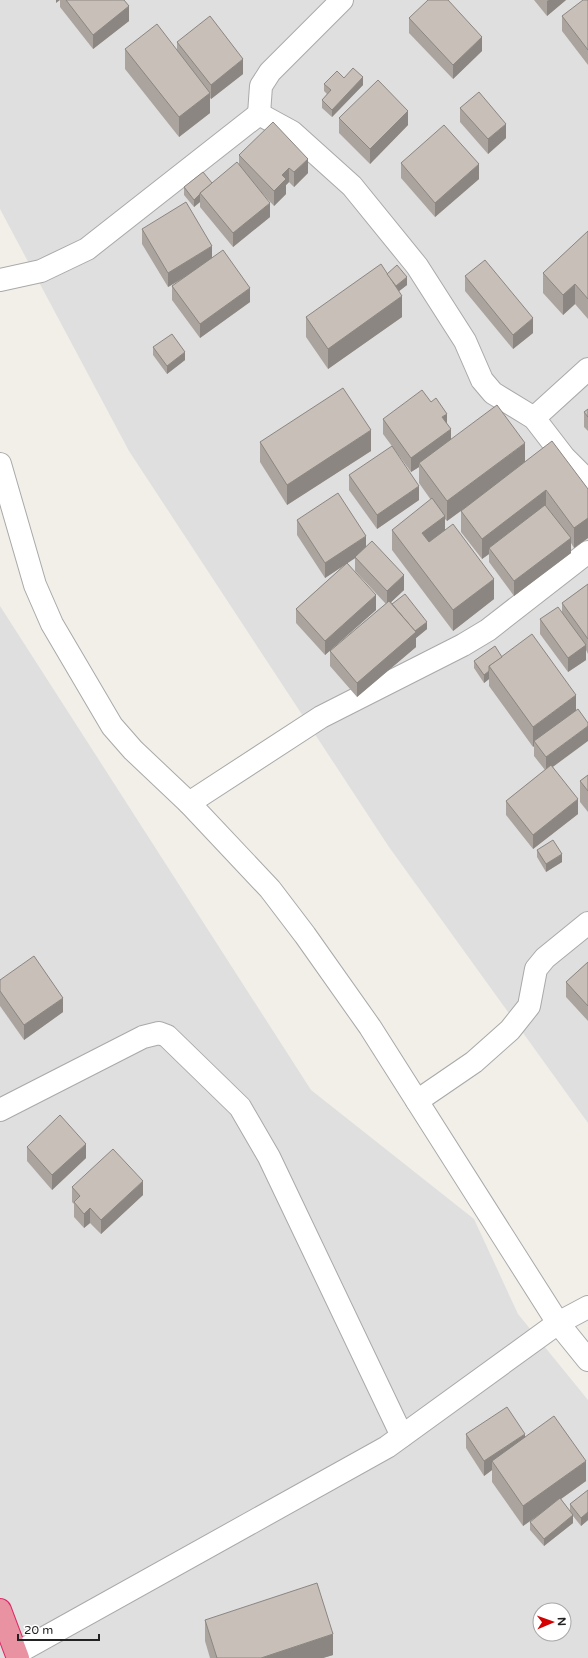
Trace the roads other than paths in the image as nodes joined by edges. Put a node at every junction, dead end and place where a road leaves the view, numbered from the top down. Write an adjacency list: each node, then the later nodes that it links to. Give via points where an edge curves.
1 (342, 0): 2 (street, via 270,72 261,86)
2 (259, 114): 3 (street, via 87,249 41,271); 5 (street, via 292,132 352,186 417,266 465,341 482,380 493,393)
3 (0, 280)
4 (588, 369): 5 (street)
5 (534, 418): 7 (street, via 564,457)
6 (0, 464): 9 (street, via 35,585 52,624 112,726 132,750)
7 (588, 481)
8 (588, 552): 9 (street, via 481,634 321,717)
9 (189, 803): 11 (street, via 270,889 370,1027)
10 (588, 923): 11 (street, via 536,969 529,1006 510,1030 474,1062)
11 (417, 1100): 14 (street)
12 (0, 1110): 16 (street, via 143,1037 160,1033 167,1036 240,1107 269,1157)
13 (588, 1307): 14 (street)
14 (558, 1323): 15 (street); 16 (street)
15 (588, 1360)
16 (402, 1436): 18 (street, via 387,1447)
17 (0, 1610): 18 (highway)
18 (18, 1656)

